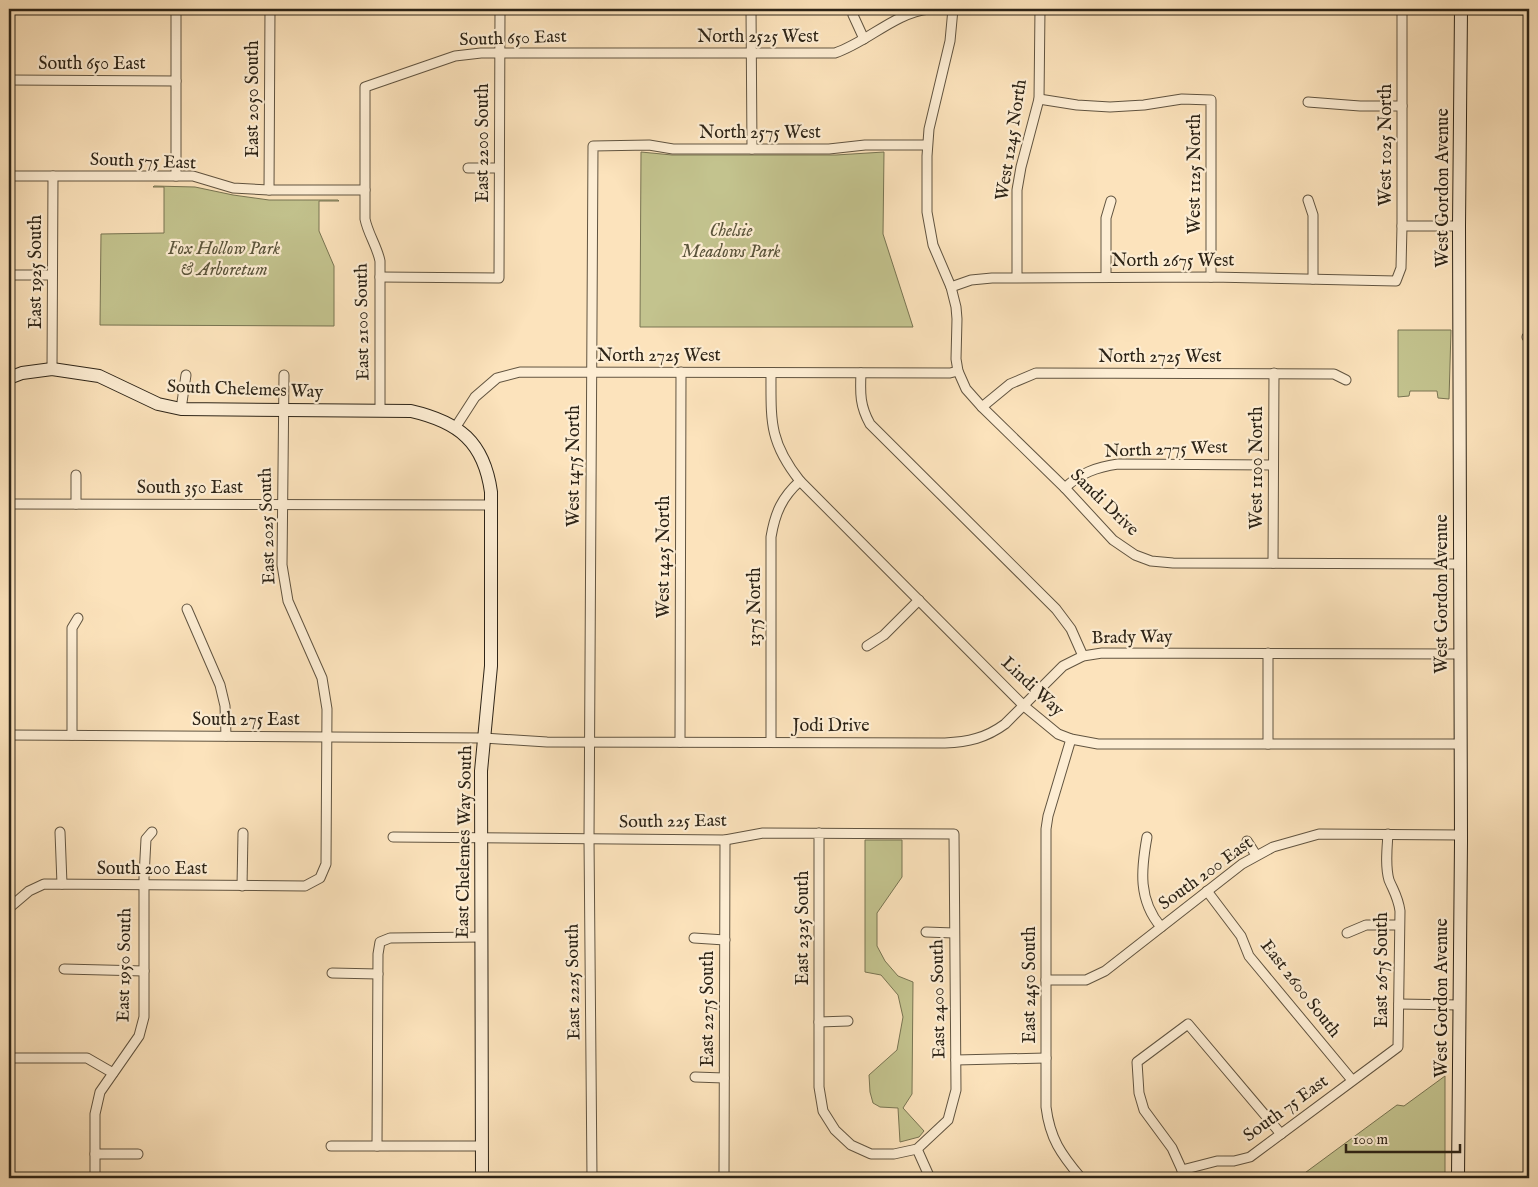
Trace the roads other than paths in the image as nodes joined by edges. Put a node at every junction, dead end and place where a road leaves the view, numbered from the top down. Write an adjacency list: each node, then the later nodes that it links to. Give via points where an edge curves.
1 (176, 9): 18 (street)
2 (270, 9): 31 (street, East 2050 South)
3 (500, 9): 14 (street, East 2200 South)
4 (752, 9): 16 (street)
5 (852, 9): 13 (street)
6 (929, 9): 13 (street, North 2525 West, via 913,12)
7 (954, 9): 23 (street)
8 (1040, 9): 20 (street, West 1245 North)
9 (1378, 9): 10 (street)
10 (1402, 9): 11 (street); 22 (street, West 1025 North)
11 (1461, 9): 12 (street); 36 (street, West Gordon Avenue)
12 (1529, 10)
13 (864, 39): 16 (street, North 2525 West, via 834,53)
14 (500, 53): 15 (street, South 650 East); 19 (street, South 650 East, via 456,56); 27 (street, East 2200 South)
15 (577, 53): 16 (street, North 2525 West)
16 (751, 54): 25 (street)
17 (9, 80): 18 (street, South 650 East)
18 (176, 81): 30 (street)
19 (365, 86): 32 (street, East 2100 South)
20 (1039, 99): 40 (street, West 1245 North, via 1017,190); 42 (street, West 1125 North, via 1110,107 1182,99 1211,100)
21 (1308, 102): 22 (street)
22 (1402, 106): 35 (street, West 1025 North)
23 (928, 145): 25 (street, North 2575 West); 45 (street, via 929,229)
24 (594, 146): 25 (street, North 2575 West); 48 (street, West 1475 North)
25 (752, 149)
26 (468, 168): 27 (street)
27 (499, 168): 39 (street, East 2200 South, via 499,278)
28 (9, 176): 29 (street, South 575 East)
29 (53, 176): 30 (street, South 575 East); 38 (street, East 1925 South)
30 (176, 176): 31 (street, South 575 East, via 193,176 233,188)
31 (269, 190): 32 (street, South 575 East)
32 (365, 190): 39 (street, East 2100 South, via 365,218 377,248)
33 (1308, 200): 43 (street, via 1313,215)
34 (1111, 201): 41 (street, via 1106,218)
35 (1402, 226): 36 (street); 44 (street, West 1025 North, via 1401,268)
36 (1459, 226): 71 (street, West Gordon Avenue)
37 (9, 275): 38 (street)
38 (52, 275): 46 (street, East 1925 South)
39 (380, 277): 60 (street, East 2100 South)
40 (1017, 277): 41 (street, North 2675 West); 45 (street, North 2675 West, via 981,279)
41 (1106, 277): 42 (street, North 2675 West)
42 (1210, 277): 43 (street, North 2675 West)
43 (1313, 279): 44 (street, North 2675 West)
44 (1396, 281)
45 (951, 287): 47 (street, via 957,320)
46 (52, 369): 55 (street, South Chelemes Way); 58 (street, South Chelemes Way, via 99,376 158,404)
47 (958, 371): 50 (street); 57 (street, Sandi Drive, via 966,389)
48 (591, 372): 49 (street, North 2725 West); 61 (street, North 2725 West, via 520,372 497,378 475,397); 86 (street, West 1475 North)
49 (681, 372): 51 (street, North 2725 West); 87 (street, West 1425 North)
50 (861, 373): 51 (street); 78 (street, Brady Way, via 860,397 870,424 1056,609 1071,629)
51 (771, 374): 64 (street, Lindi Way, via 770,409 778,447)
52 (1274, 374): 56 (street, North 2725 West, via 1334,374); 57 (street, North 2725 West, via 1036,373 1010,384); 62 (street, West 1100 North)
53 (186, 375): 58 (street)
54 (284, 375): 59 (street, East 2025 South)
55 (9, 378)
56 (1346, 380)
57 (982, 407): 65 (street, Sandi Drive)
58 (181, 408): 59 (street, South Chelemes Way)
59 (284, 410): 60 (street, South Chelemes Way); 68 (street, East 2025 South)
60 (380, 411): 61 (street, South Chelemes Way, via 412,411 434,416)
61 (455, 428): 69 (street, East Chelemes Way South, via 465,435 485,464 491,492)
62 (1273, 464): 65 (street, North 2775 West, via 1100,466 1080,475); 70 (street, West 1100 North)
63 (76, 475): 67 (street)
64 (800, 481): 72 (street, Lindi Way); 88 (street, 1375 North, via 779,507 771,537)
65 (1065, 488): 70 (street, Sandi Drive, via 1113,540 1151,561)
66 (9, 504): 67 (street, South 350 East)
67 (76, 504): 68 (street, South 350 East)
68 (282, 504): 69 (street, South 350 East); 83 (street, East 2025 South, via 284,583 288,601 322,678)
69 (490, 505): 84 (street, East Chelemes Way South, via 492,643)
70 (1273, 563): 71 (street, Sandi Drive)
71 (1460, 564): 77 (street, West Gordon Avenue)
72 (919, 600): 75 (street, via 884,635); 79 (street, Lindi Way)
73 (187, 609): 82 (street, via 220,685 225,706)
74 (78, 618): 81 (street, via 72,628)
75 (867, 646)
76 (1268, 653): 77 (street, Brady Way); 78 (street, Brady Way, via 1102,653); 89 (street)
77 (1460, 654): 90 (street, West Gordon Avenue)
78 (1083, 656): 79 (street, Jodi Drive, via 1063,666)
79 (1024, 706): 85 (street, Lindi Way, via 1058,734); 88 (street, Jodi Drive, via 994,732 965,742)
80 (9, 735): 81 (street, South 275 East)
81 (72, 735): 82 (street, South 275 East)
82 (226, 736): 83 (street, South 275 East)
83 (326, 736): 84 (street, South 275 East); 106 (street, East 2025 South, via 326,864)
84 (484, 738): 86 (street, Jodi Drive); 101 (street, East Chelemes Way South)
85 (1071, 740): 89 (street, Lindi Way, via 1098,744); 124 (street, East 2450 South, via 1046,829)
86 (590, 742): 87 (street, Jodi Drive); 91 (street, West 1475 North)
87 (680, 742): 88 (street, Jodi Drive)
88 (771, 742)
89 (1268, 744): 90 (street, Lindi Way)
90 (1460, 744): 98 (street, West Gordon Avenue)
91 (589, 786): 102 (street, East 2225 South)
92 (60, 832): 107 (street)
93 (152, 832): 108 (street, East 1950 South, via 146,839)
94 (243, 833): 109 (street)
95 (819, 833): 96 (street, South 225 East); 103 (street, South 225 East, via 762,833); 128 (street, East 2325 South)
96 (954, 834): 115 (street, East 2400 South)
97 (1388, 834): 98 (street, South 200 East); 105 (street, South 200 East, via 1319,834); 112 (street, East 2675 South, via 1387,868 1398,896)
98 (1461, 835): 126 (street, West Gordon Avenue)
99 (393, 837): 101 (street, South 225 East)
100 (1147, 837): 113 (street, via 1144,897)
101 (482, 838): 102 (street, South 225 East); 117 (street, East Chelemes Way South)
102 (589, 839): 103 (street, South 225 East); 147 (street, East 2225 South, via 592,1176)
103 (725, 840): 119 (street, East 2275 South)
104 (1247, 841): 105 (street)
105 (1256, 855): 110 (street, South 200 East)
106 (320, 878): 109 (street, South 200 East, via 305,886)
107 (62, 884): 108 (street, South 200 East); 111 (street, South 200 East, via 44,884 29,890)
108 (143, 885): 109 (street, South 200 East); 121 (street, East 1950 South)
109 (242, 886)
110 (1207, 891): 113 (street, South 200 East); 136 (street, East 2600 South, via 1240,936 1249,956)
111 (9, 908)
112 (1399, 926): 116 (street, via 1366,925); 125 (street, East 2675 South)
113 (1161, 928): 124 (street, South 200 East, via 1105,971 1086,980)
114 (926, 932): 115 (street)
115 (954, 933): 132 (street, East 2400 South)
116 (1347, 933)
117 (482, 937): 123 (street, via 390,938 380,942); 140 (street, East Chelemes Way South)
118 (694, 938): 119 (street, East 2275 South)
119 (725, 940): 135 (street, East 2275 South)
120 (64, 969): 121 (street)
121 (144, 971): 133 (street, East 1950 South, via 144,1017 139,1036)
122 (332, 973): 123 (street)
123 (378, 974): 139 (street)
124 (1046, 980): 131 (street, East 2450 South)
125 (1399, 1004): 126 (street); 129 (street, East 2675 South)
126 (1460, 1004): 152 (street, West Gordon Avenue)
127 (848, 1021): 128 (street)
128 (819, 1022): 141 (street, East 2325 South, via 819,1087 823,1111 834,1130 851,1145 872,1154)
129 (1398, 1047): 136 (street, South 75 East)
130 (9, 1058): 133 (street, via 87,1058)
131 (1046, 1058): 132 (street); 151 (street, East 2450 South, via 1048,1123 1062,1156)
132 (956, 1060): 141 (street, East 2400 South, via 956,1090 948,1120)
133 (113, 1073): 142 (street, East 1950 South, via 100,1092 94,1114)
134 (695, 1077): 135 (street, East 2275 South)
135 (724, 1078): 149 (street, East 2275 South)
136 (1352, 1080): 137 (street, South 75 East)
137 (1280, 1134): 144 (street, South 75 East, via 1250,1157 1217,1161); 144 (street, via 1188,1024 1137,1062 1144,1110 1172,1148)
138 (331, 1146): 139 (street)
139 (377, 1146): 140 (street)
140 (482, 1146): 146 (street, East Chelemes Way South)
141 (917, 1149): 150 (street)
142 (95, 1154): 143 (street); 145 (street, East 1950 South)
143 (138, 1154)
144 (1182, 1174)
145 (95, 1178)
146 (482, 1178)
147 (654, 1178): 148 (street)
148 (683, 1178)
149 (724, 1178)
150 (930, 1178)
151 (1081, 1178)
152 (1458, 1178)

